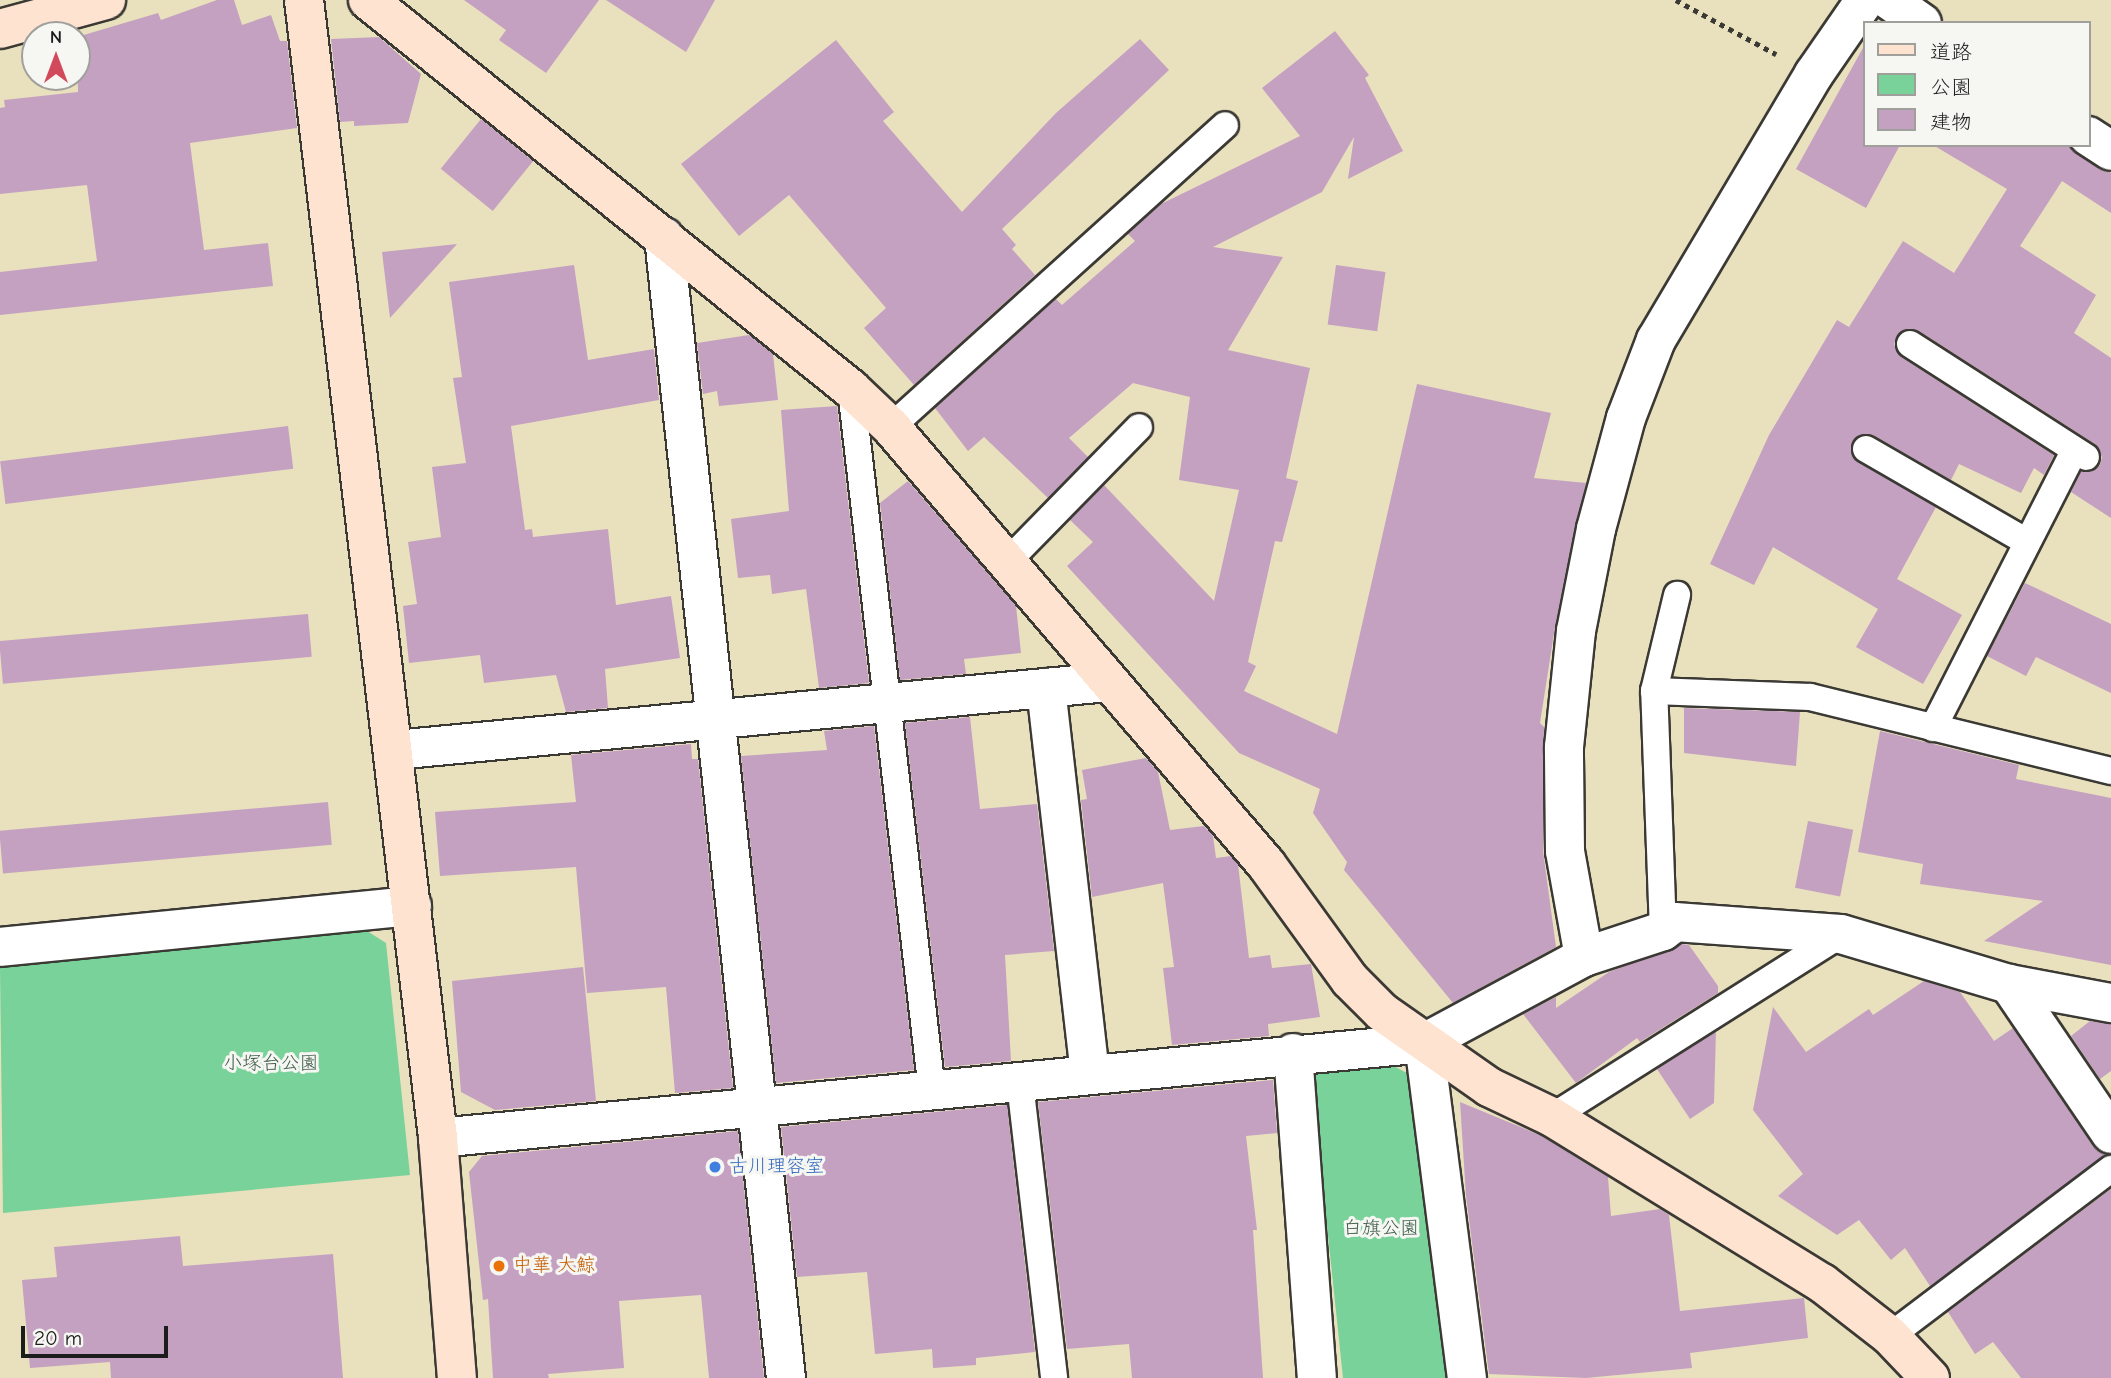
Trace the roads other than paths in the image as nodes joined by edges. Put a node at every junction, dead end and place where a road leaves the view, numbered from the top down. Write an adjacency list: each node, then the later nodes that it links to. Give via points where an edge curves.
1 (106, 0): 7 (street)
2 (304, 0): 26 (street)
3 (368, 0): 11 (street)
4 (1865, 0): 32 (street, via 1814,74 1657,340 1626,418 1596,529 1576,631 1564,747 1565,851)
5 (1889, 0): 6 (street)
6 (1919, 21)
7 (0, 29)
8 (1225, 125): 14 (lane)
9 (2090, 137): 10 (street)
10 (2111, 151)
11 (664, 237): 13 (street); 24 (street)
12 (1910, 344): 17 (lane, via 2080,454)
13 (851, 389): 14 (street); 23 (lane)
14 (891, 427): 18 (street)
15 (1139, 427): 18 (lane)
16 (1867, 449): 17 (lane)
17 (2027, 542): 25 (lane)
18 (1006, 563): 20 (street)
19 (1677, 595): 22 (lane)
20 (1108, 682): 21 (street); 35 (street, via 1266,864 1350,980)
21 (1046, 688): 23 (street); 37 (street)
22 (1654, 691): 25 (lane, via 1811,697); 29 (lane)
23 (889, 703): 24 (street); 39 (lane)
24 (714, 720): 26 (street); 40 (street)
25 (1933, 729): 27 (lane)
26 (395, 750): 28 (street)
27 (2111, 771)
28 (412, 906): 31 (street); 43 (street)
29 (1663, 931): 30 (street, via 1675,922); 32 (street)
30 (1841, 934): 33 (street); 41 (lane)
31 (0, 947)
32 (1584, 957): 35 (street)
33 (2009, 984): 34 (street); 42 (street)
34 (2111, 1003)
35 (1424, 1044): 36 (street); 41 (street, via 1489,1087); 50 (street)
36 (1293, 1053): 37 (street); 49 (street)
37 (1090, 1075): 38 (street)
38 (1020, 1083): 39 (street); 48 (lane)
39 (932, 1091): 40 (street)
40 (758, 1109): 43 (street); 47 (street)
41 (1552, 1117): 45 (street, via 1742,1230)
42 (2111, 1134)
43 (438, 1138): 46 (street)
44 (2111, 1169): 45 (lane)
45 (1891, 1336): 51 (street)
46 (457, 1378)
47 (786, 1378)
48 (1054, 1378)
49 (1317, 1378)
50 (1467, 1378)
51 (1930, 1378)

